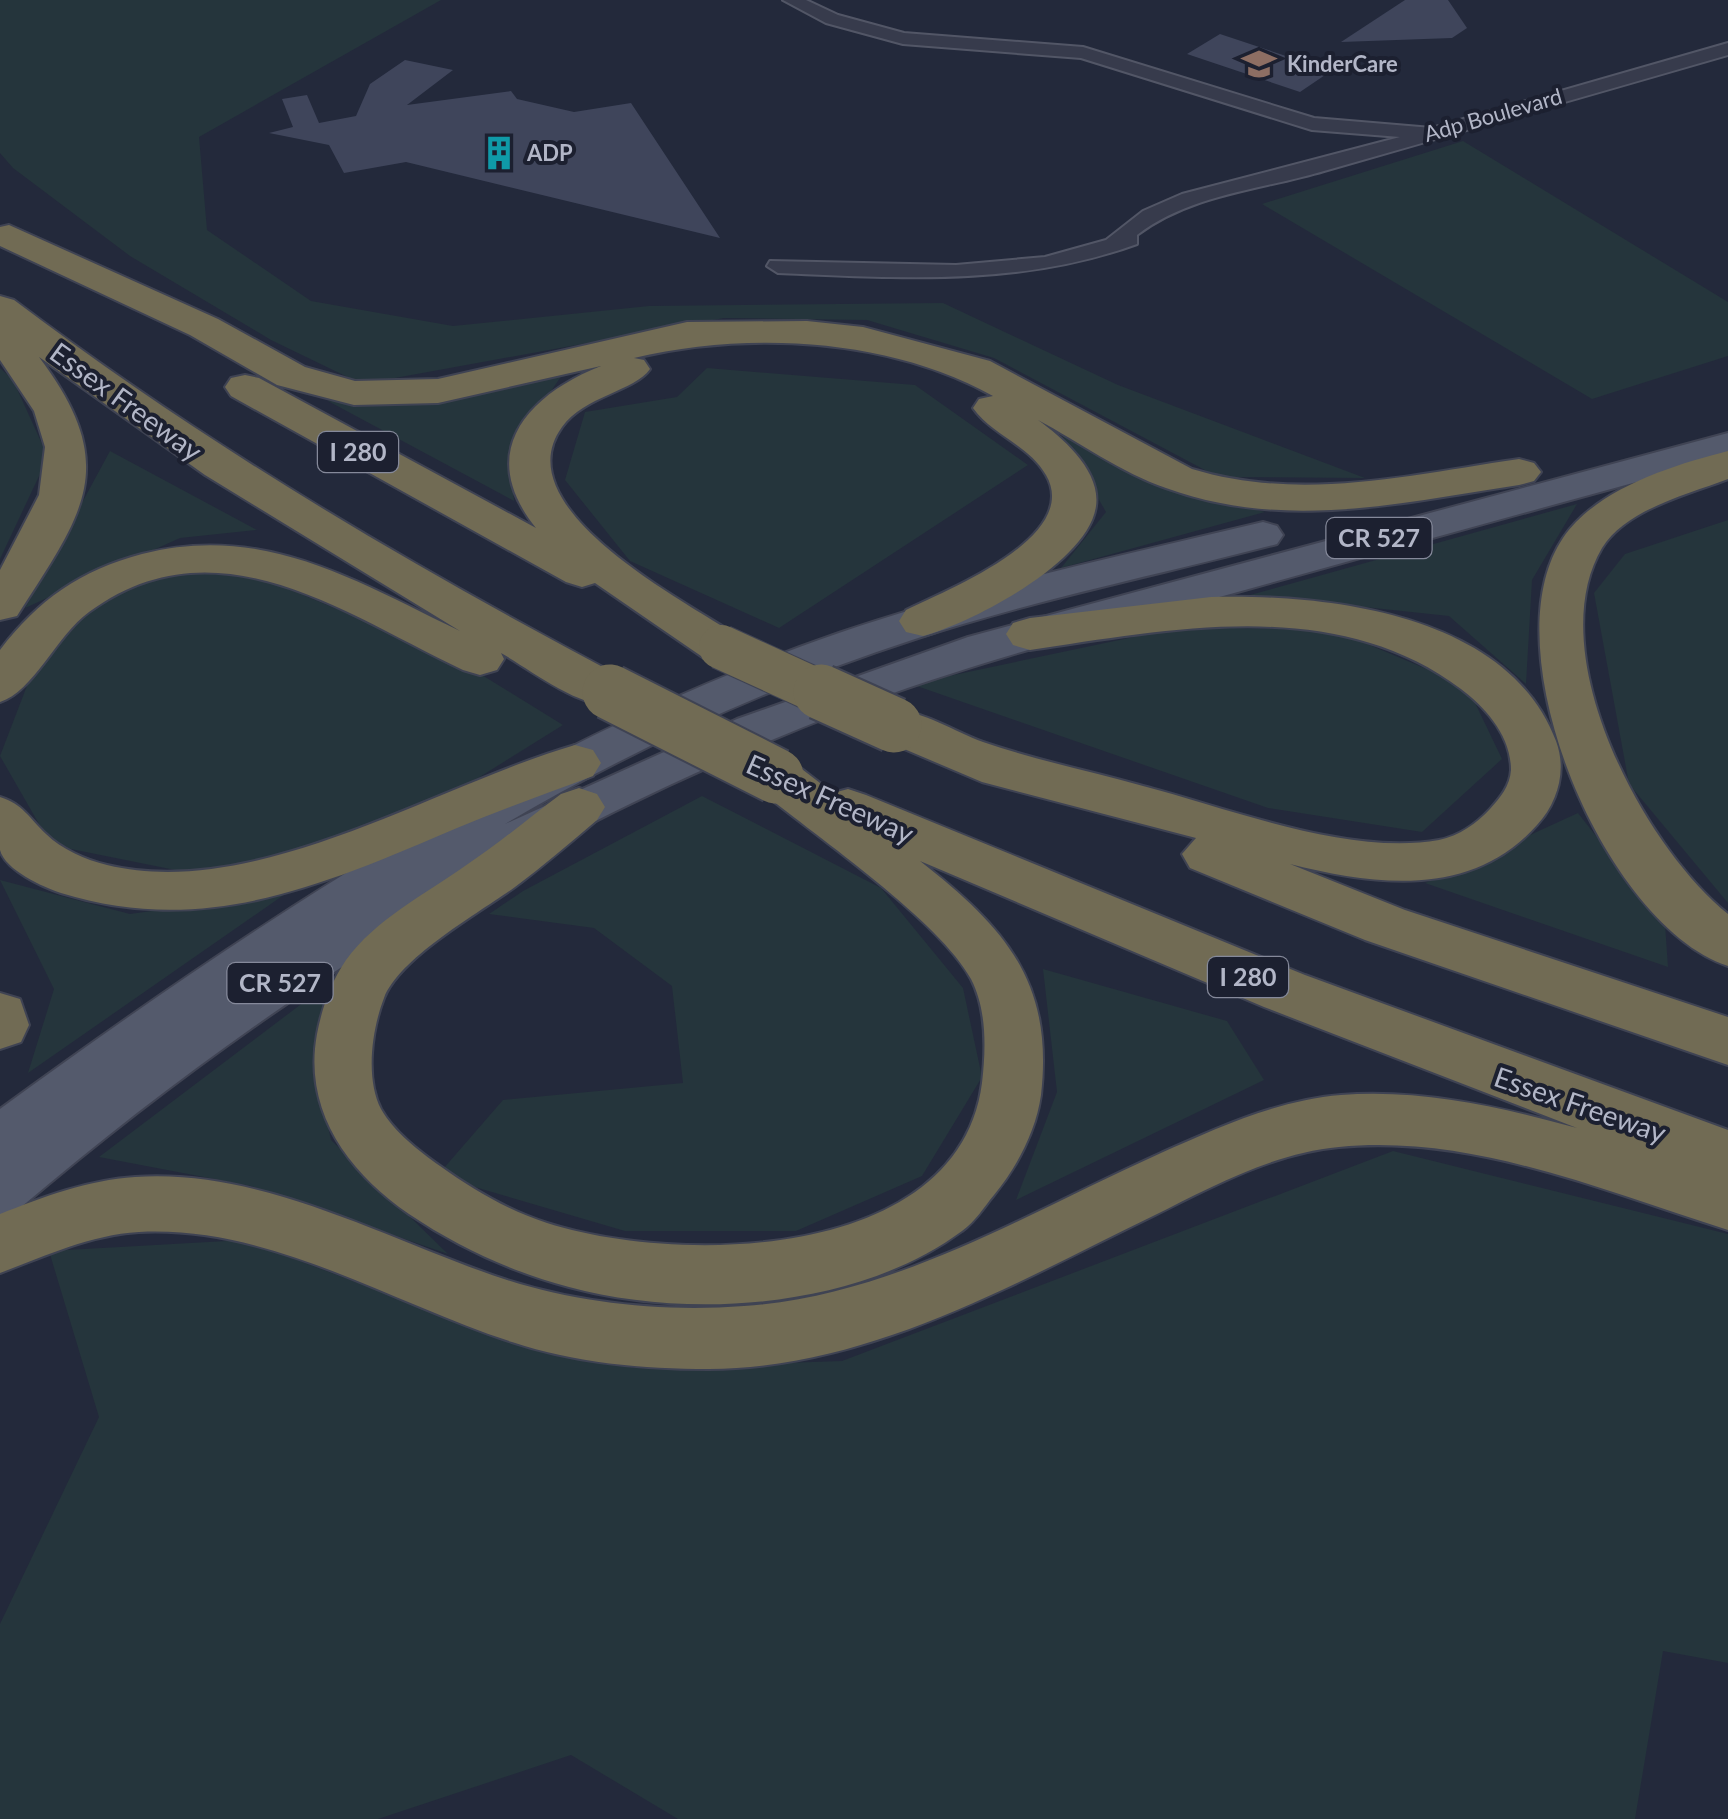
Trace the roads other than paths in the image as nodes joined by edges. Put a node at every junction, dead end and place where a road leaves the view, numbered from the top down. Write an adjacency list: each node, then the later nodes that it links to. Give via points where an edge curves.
1 (792, 0): 3 (street, via 832,19 903,38 1083,53)
2 (1728, 49): 4 (street, Adp Boulevard)
3 (1312, 124): 4 (street); 5 (street)
4 (1428, 133): 5 (street, Adp Boulevard)
5 (1344, 159): 7 (street, Adp Boulevard, via 1258,182 1252,192 1137,241 1072,261 1027,268)
6 (4, 232): 13 (highway, via 292,376 354,392 438,391 687,334 807,332 879,342 976,370 1164,472 1223,492 1330,500); 17 (highway, I 280, via 92,298 313,426)
7 (778, 266)
8 (0, 308): 19 (highway, Essex Freeway, via 194,452)
9 (0, 334): 14 (highway, via 59,419 67,442 57,507)
10 (1728, 417): 13 (main road, CR 527)
11 (1728, 445): 16 (main road, CR 527)
12 (1728, 464): 24 (highway, via 1614,512 1584,539 1570,564 1562,650 1586,747 1612,806 1664,888)
13 (1519, 472): 15 (main road, CR 527)
14 (0, 605)
15 (923, 622): 17 (highway, via 1003,581 1066,532 1075,506 1070,479 1028,430 934,380 835,355 736,351 611,375 558,405 539,429 529,452 533,490 551,520 596,558); 22 (main road, CR 527, via 696,707)
16 (1030, 634): 20 (highway, via 1225,612 1327,616 1391,630 1453,656 1496,687 1531,745 1534,778 1510,824 1491,839 1467,853 1416,862 1274,841); 22 (main road, CR 527, via 887,676)
17 (721, 647): 20 (highway, I 280, bridge)
18 (0, 685): 19 (highway, via 42,630 95,588 180,562 245,560)
19 (594, 698): 21 (highway, Essex Freeway / I 280, bridge, via 620,720 686,732)
20 (964, 755): 27 (highway, I 280, via 1385,925)
21 (776, 776): 22 (highway, via 982,947 1002,977 1017,1050 1008,1113 995,1144 941,1212 899,1234 784,1268 659,1271 593,1264 523,1244 462,1216 400,1172 371,1148 352,1116 342,1090 342,1061 348,1014 370,972); 29 (highway, Essex Freeway / I 280, via 1453,1060)
22 (578, 785): 23 (highway, via 246,884 204,888 97,885 33,856); 28 (main road, CR 527, via 340,902 183,1003); 30 (main road, CR 527, via 101,1110)
23 (0, 816)
24 (1728, 944)
25 (0, 1016): 26 (highway)
26 (0, 1025)
27 (1728, 1042)
28 (0, 1140)
29 (1728, 1157)
30 (0, 1190)
31 (1728, 1202): 32 (highway, via 1488,1131 1412,1120 1341,1121 1269,1133 908,1297 829,1323 749,1336 664,1337 514,1313 239,1213 154,1204 50,1222)
32 (0, 1244)

